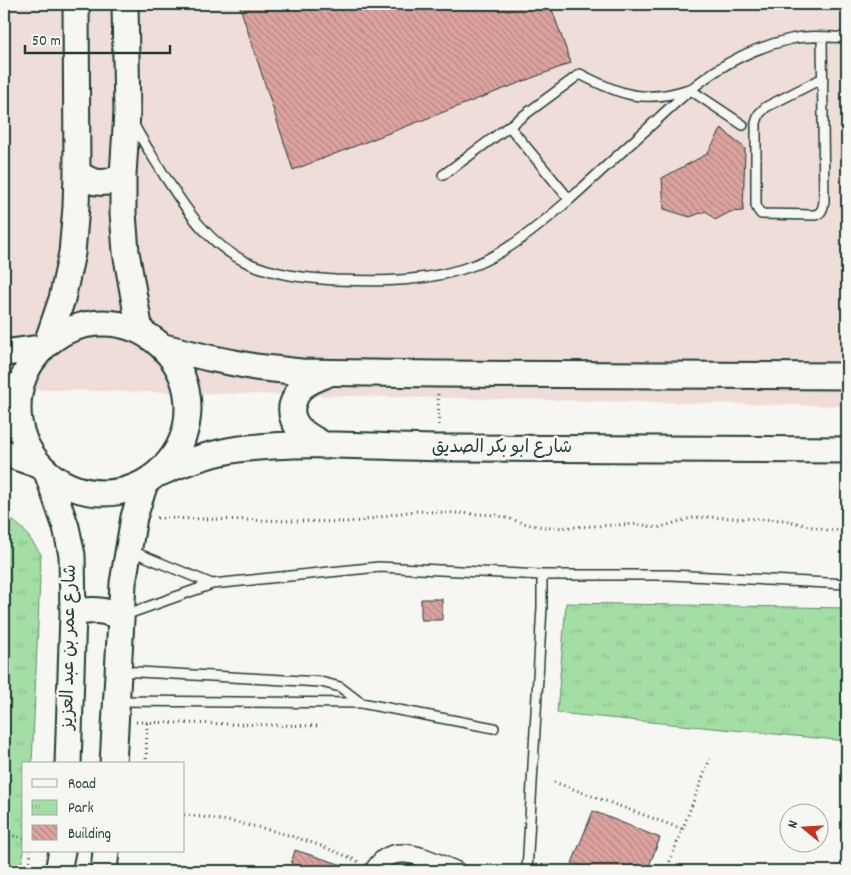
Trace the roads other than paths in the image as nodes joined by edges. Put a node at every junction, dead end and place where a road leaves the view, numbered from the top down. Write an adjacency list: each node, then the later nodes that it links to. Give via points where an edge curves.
1 (76, 4): 10 (main road)
2 (125, 4): 7 (main road)
3 (822, 37): 4 (lane); 5 (lane); 6 (lane, via 793,38 745,54)
4 (847, 38)
5 (822, 78): 5 (lane, via 766,107 759,114 756,123 756,205 761,214 815,215 823,209)
6 (689, 89): 8 (lane); 9 (lane, via 656,97 632,96 610,90 580,74); 13 (lane)
7 (127, 112): 11 (main road); 13 (lane, via 201,228 238,258 282,274 327,279 404,280 454,272 477,264 522,240)
8 (743, 125)
9 (508, 126): 12 (lane); 13 (lane)
10 (77, 172): 11 (main road, via 99,183 116,180); 15 (main road, via 72,253 62,299)
11 (123, 175): 14 (main road, via 126,252)
12 (443, 175)
13 (570, 199)
14 (140, 330): 15 (main road, via 100,323 76,327); 16 (main road)
15 (44, 346): 17 (main road); 23 (main road, via 27,369 18,393 18,419 25,444)
16 (164, 348): 18 (main road, via 254,367 301,372); 24 (main road, via 183,377 189,411 180,445)
17 (4, 353)
18 (333, 371): 19 (main road); 20 (main road, via 299,390 292,409 299,429)
19 (847, 376)
20 (326, 446): 21 (main road, شارع ابو بكر الصديق); 24 (main road, شارع ابو بكر الصديق, via 238,449 185,462)
21 (847, 450)
22 (4, 453): 23 (main road)
23 (43, 470): 24 (main road, via 78,491 112,494); 29 (main road, شارع عمر بن عبد العزيز, via 63,518 72,555)
24 (152, 478): 25 (main road, via 134,517)
25 (128, 549): 27 (lane); 30 (main road)
26 (542, 575): 27 (lane, via 379,567); 28 (lane, via 670,575); 43 (lane)
27 (212, 584): 30 (lane)
28 (847, 584)
29 (73, 614): 30 (main road, via 102,610); 35 (main road, شارع عمر بن عبد العزيز)
30 (121, 617): 31 (main road)
31 (119, 671): 32 (lane, via 321,682 340,687); 33 (main road)
32 (361, 704): 33 (lane); 34 (lane)
33 (116, 711): 36 (main road)
34 (494, 728)
35 (68, 762)
36 (113, 762)
37 (62, 852): 40 (main road)
38 (106, 852): 41 (main road)
39 (375, 870): 42 (street, via 394,853 406,853)
40 (58, 871)
41 (104, 871)
42 (456, 871)
43 (527, 871)

